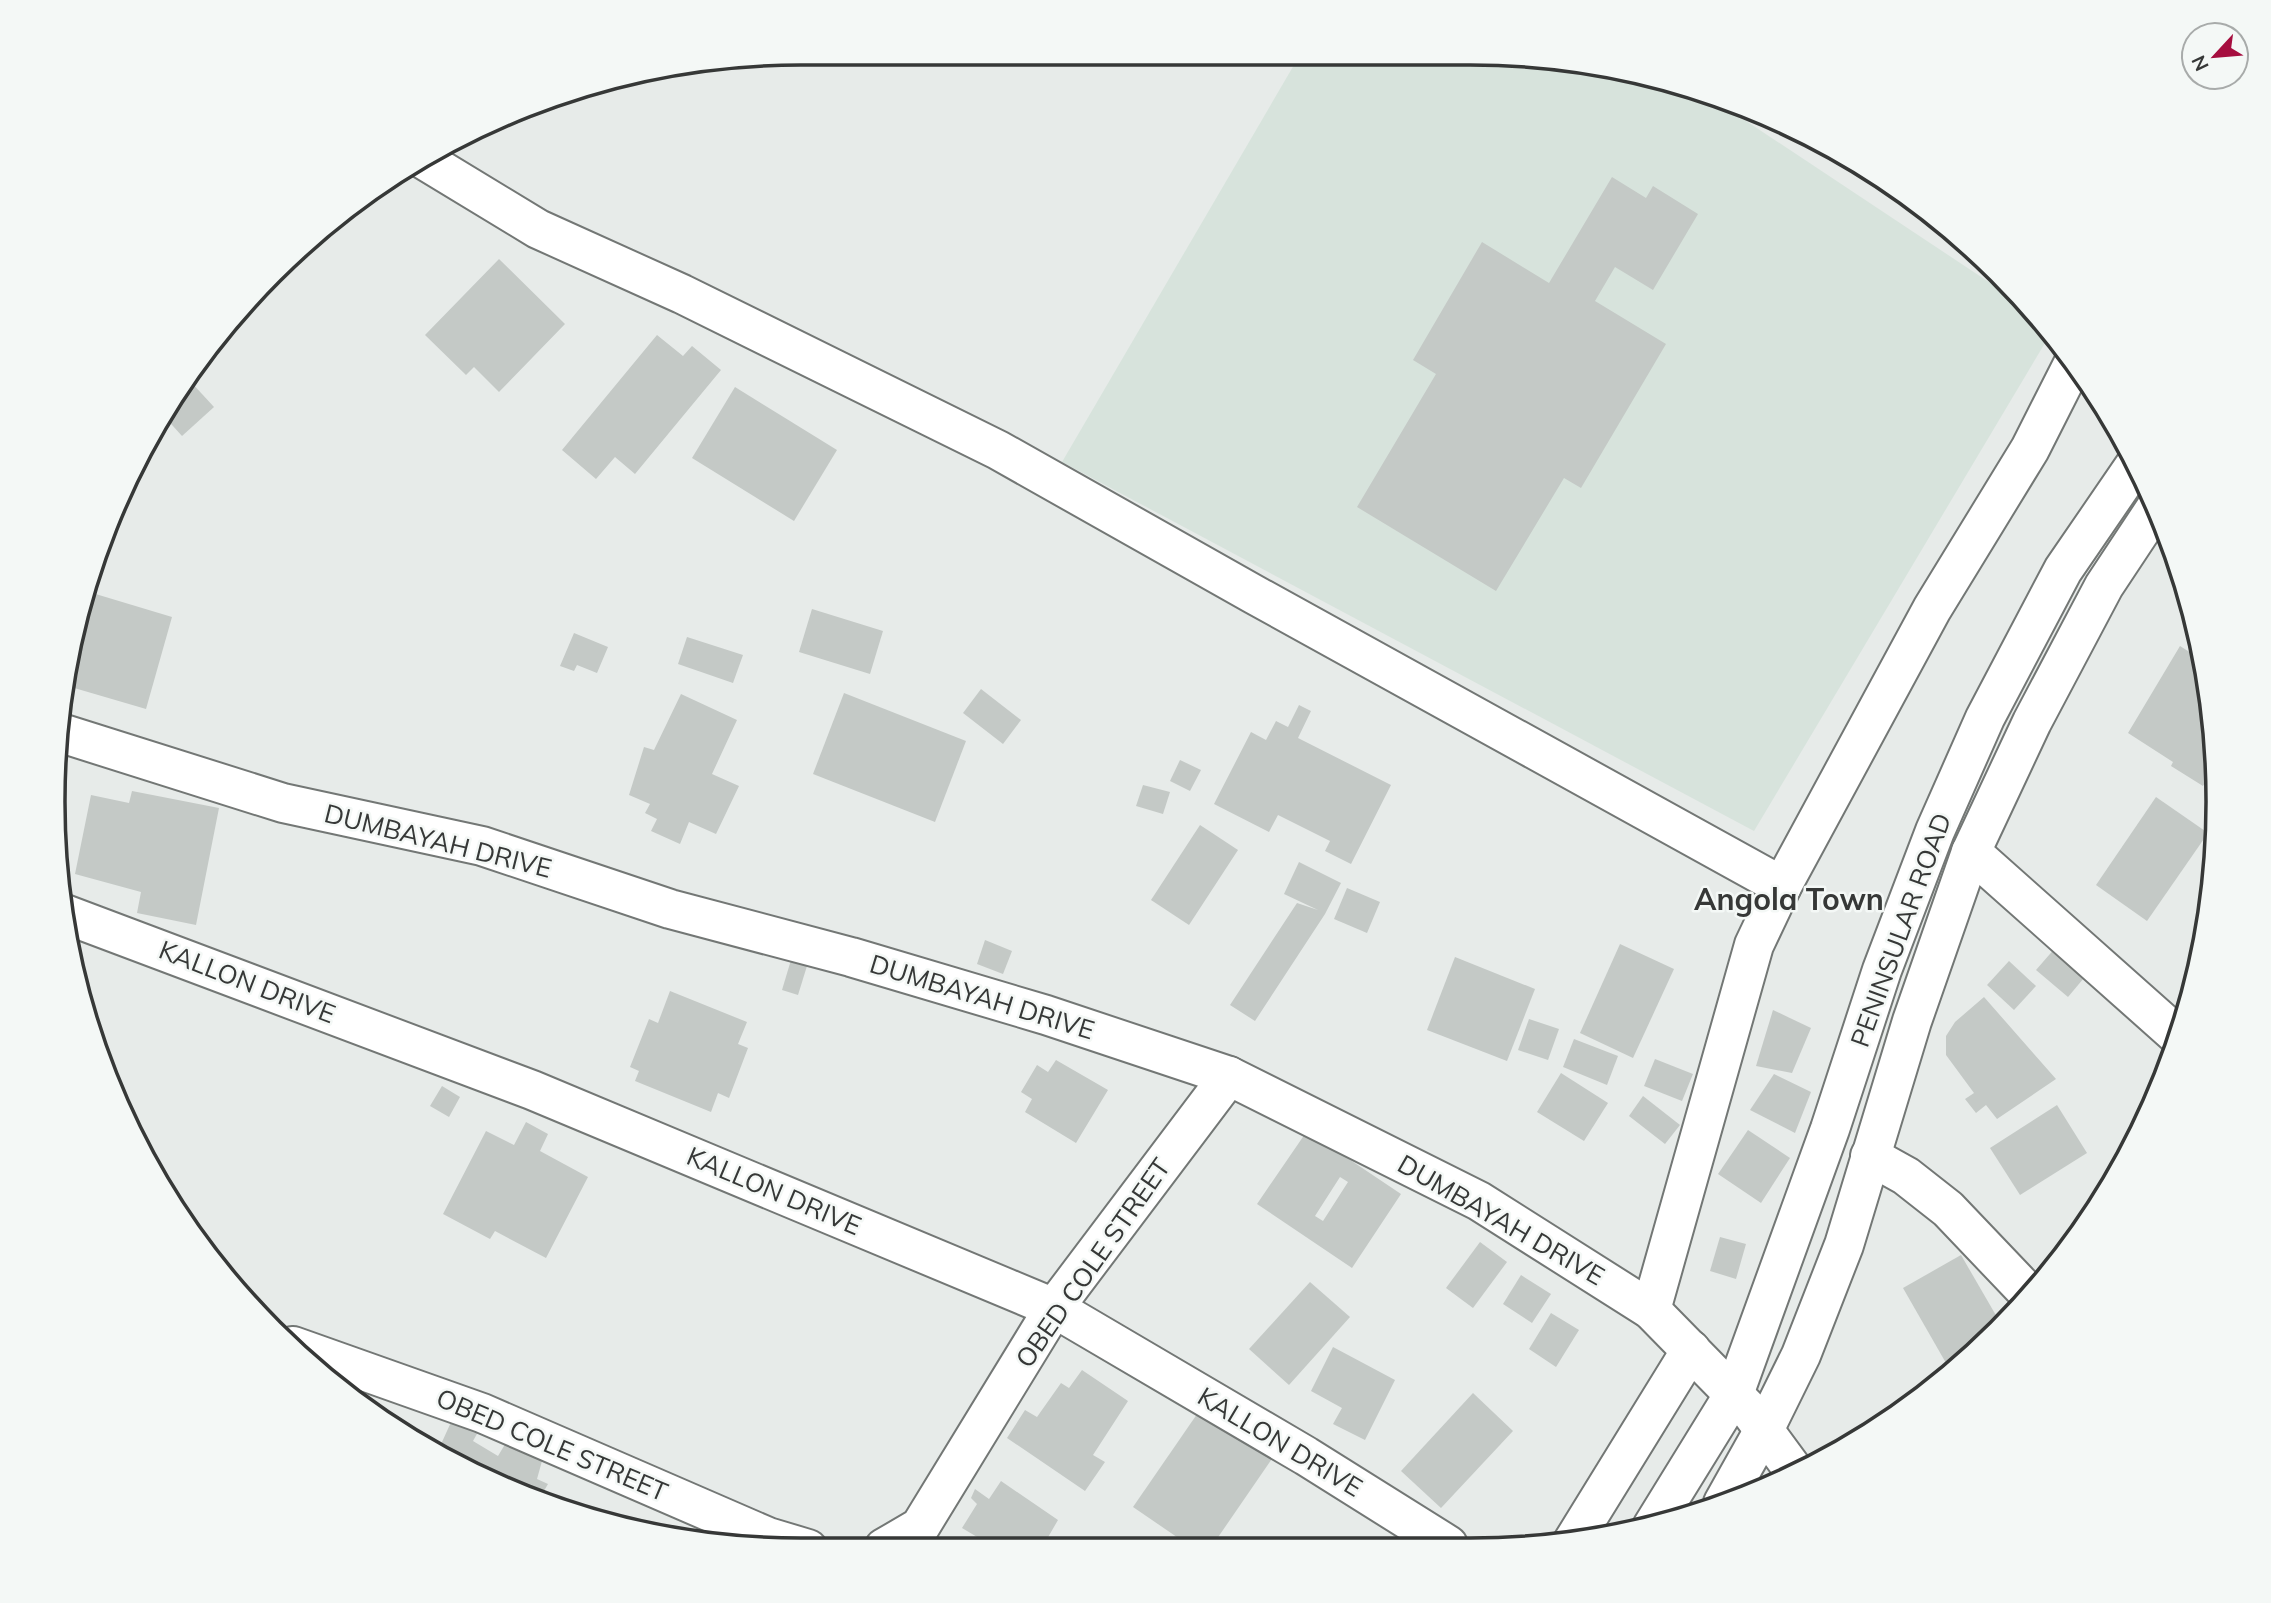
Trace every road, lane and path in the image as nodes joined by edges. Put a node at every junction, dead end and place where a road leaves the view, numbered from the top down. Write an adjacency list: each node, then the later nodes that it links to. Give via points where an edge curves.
1 (431, 164): 7 (street, via 538,229 682,294 998,450)
2 (2068, 373): 7 (street)
3 (2129, 474): 17 (street, PENINSULAR ROAD, via 2063,570 1985,718 1941,818 1882,971)
4 (2149, 518): 6 (street, PENINSULAR ROAD, via 2104,586 2032,722)
5 (68, 735): 10 (street, DUMBAYAH DRIVE, via 283,803 482,846 670,909 1046,1015)
6 (1971, 852): 9 (street); 11 (street, PENINSULAR ROAD)
7 (1782, 886): 14 (street, via 1755,945)
8 (74, 918): 13 (street, KALLON DRIVE, via 531,1090)
9 (2170, 1029)
10 (1229, 1076): 13 (street, OBED COLE STREET); 14 (street, DUMBAYAH DRIVE, via 1479,1201)
11 (1870, 1156): 12 (street, via 1906,1176 1948,1209); 18 (street, PENINSULAR ROAD, via 1844,1245 1801,1355)
12 (2023, 1287)
13 (1054, 1308): 24 (street, OBED COLE STREET, via 920,1527); 25 (street, KALLON DRIVE)
14 (1651, 1310): 15 (street, DUMBAYAH DRIVE)
15 (1691, 1350): 17 (street, DUMBAYAH DRIVE); 22 (street)
16 (315, 1354): 23 (street, OBED COLE STREET, via 482,1413)
17 (1734, 1394): 18 (street, DUMBAYAH DRIVE); 21 (street, PENINSULAR ROAD)
18 (1765, 1428): 19 (street, DUMBAYAH DRIVE); 20 (street, PENINSULAR ROAD)
19 (1790, 1464)
20 (1730, 1490)
21 (1662, 1512)
22 (1580, 1530)
23 (769, 1537)
24 (901, 1538)
25 (1437, 1538)

